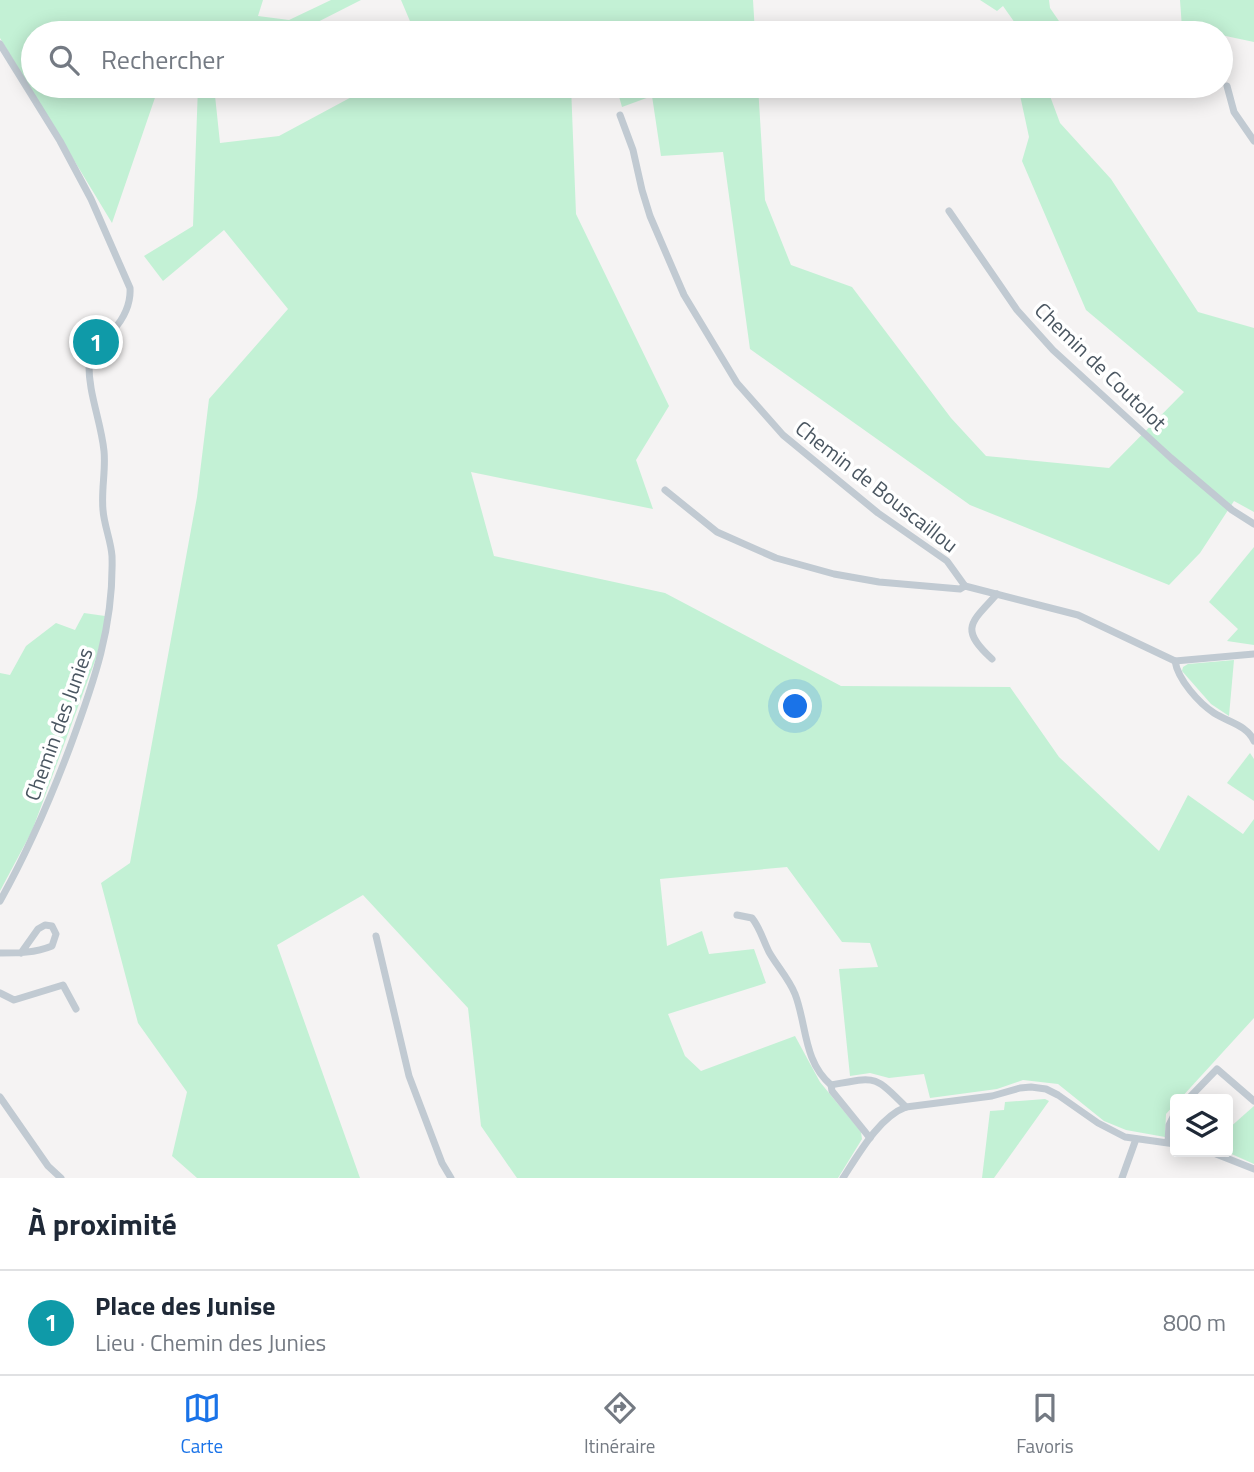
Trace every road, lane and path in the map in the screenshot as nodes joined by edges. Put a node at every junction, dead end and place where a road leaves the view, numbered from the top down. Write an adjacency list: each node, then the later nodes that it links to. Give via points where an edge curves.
1 (0, 44): 2 (street, Chemin des Junies)
2 (21, 75)
3 (35, 98): 16 (street, Chemin des Junies, via 91,199 131,299 114,330 96,342 89,359 90,390 104,451 103,510 112,554 105,643 57,784)
4 (1230, 98): 6 (street)
5 (620, 115): 10 (street, Chemin de Bouscaillou, via 650,216 684,295 737,383 783,435 878,513 947,561)
6 (1254, 141)
7 (949, 211): 9 (street, Chemin de Coutolot, via 1017,310 1053,350 1171,458)
8 (665, 490): 10 (street, via 717,532 776,558 879,582)
9 (1254, 524)
10 (965, 586): 11 (street)
11 (998, 594): 13 (street, via 971,628 979,648); 14 (street, via 1078,615)
12 (1254, 654): 14 (street)
13 (992, 659)
14 (1175, 661): 15 (street, via 1176,669 1204,704 1247,730)
15 (1254, 741)
16 (0, 901)
17 (737, 915): 23 (street, via 752,918 758,926 795,994 813,1059)
18 (376, 936): 34 (street, via 409,1076)
19 (0, 953): 20 (street)
20 (21, 953): 20 (street, via 52,946 52,926 38,929)
21 (0, 993): 22 (street, via 14,1000 63,985)
22 (76, 1009)
23 (831, 1085): 27 (street, via 871,1079); 28 (street)
24 (1193, 1094): 26 (street, via 1217,1069)
25 (0, 1097): 33 (street)
26 (1254, 1101)
27 (906, 1107): 28 (street); 29 (street, via 1020,1088 1046,1089 1111,1131)
28 (870, 1138): 35 (street)
29 (1136, 1139): 30 (street); 36 (street)
30 (1170, 1143)
31 (1224, 1157): 32 (street)
32 (1254, 1169)
33 (61, 1178)
34 (451, 1178)
35 (843, 1178)
36 (1122, 1178)

